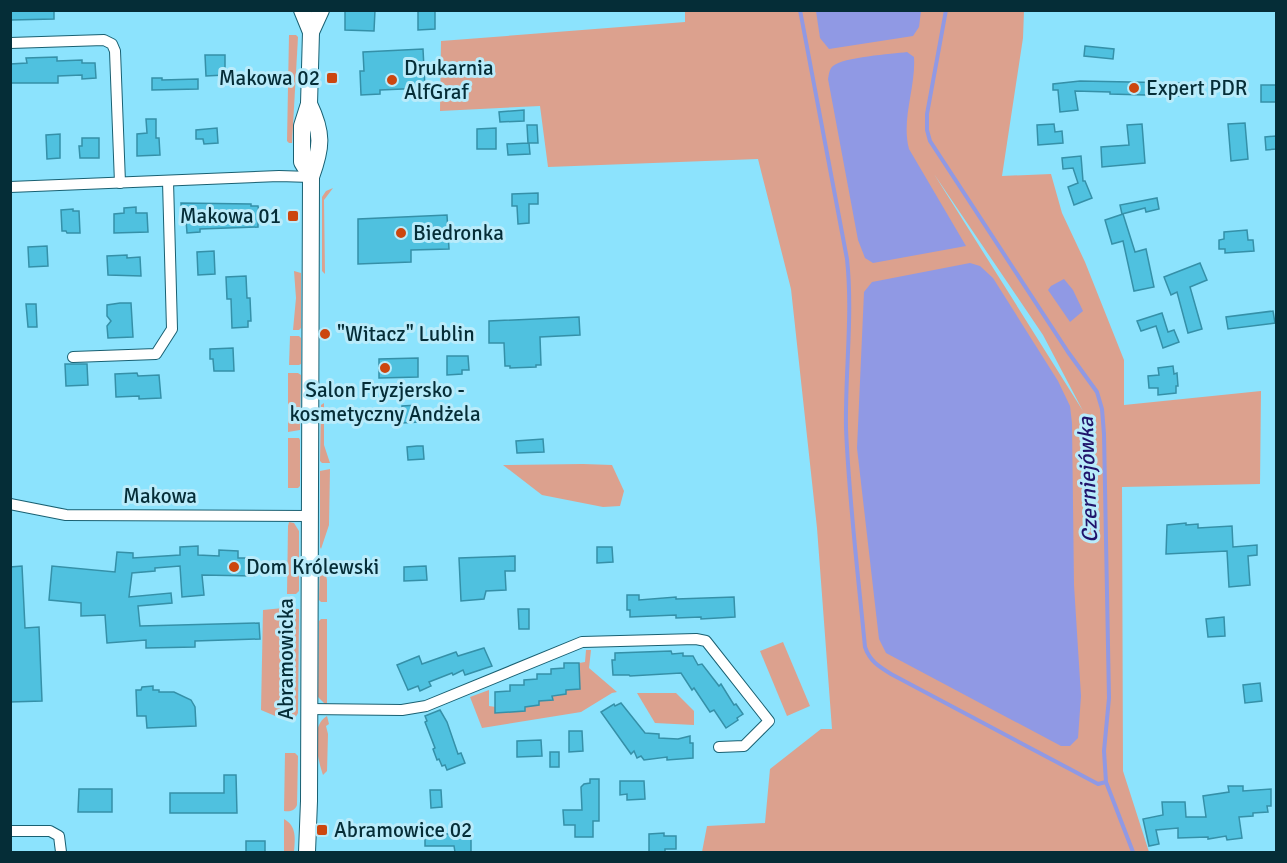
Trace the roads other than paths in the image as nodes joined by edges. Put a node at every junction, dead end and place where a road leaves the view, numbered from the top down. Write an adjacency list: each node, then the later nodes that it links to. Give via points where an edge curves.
1 (302, 10): 3 (main road, Abramowicka)
2 (321, 10): 3 (main road, Abramowicka)
3 (311, 32): 5 (main road, Abramowicka, via 309,104 302,126 302,162)
4 (10, 43): 7 (street, via 104,40 112,44 116,51)
5 (311, 177): 6 (street); 11 (main road, Abramowicka)
6 (168, 181): 7 (street); 9 (street, via 172,329 156,354)
7 (120, 183): 8 (street)
8 (10, 187)
9 (72, 357)
10 (10, 504): 11 (street, Makowa, via 66,515)
11 (310, 516): 12 (main road, Abramowicka)
12 (308, 709): 13 (street, via 402,710 426,706 582,642 706,641 769,721 744,746); 16 (main road, Abramowicka)
13 (719, 747)
14 (10, 831): 15 (street, via 50,831 59,836)
15 (62, 852)
16 (307, 852)

